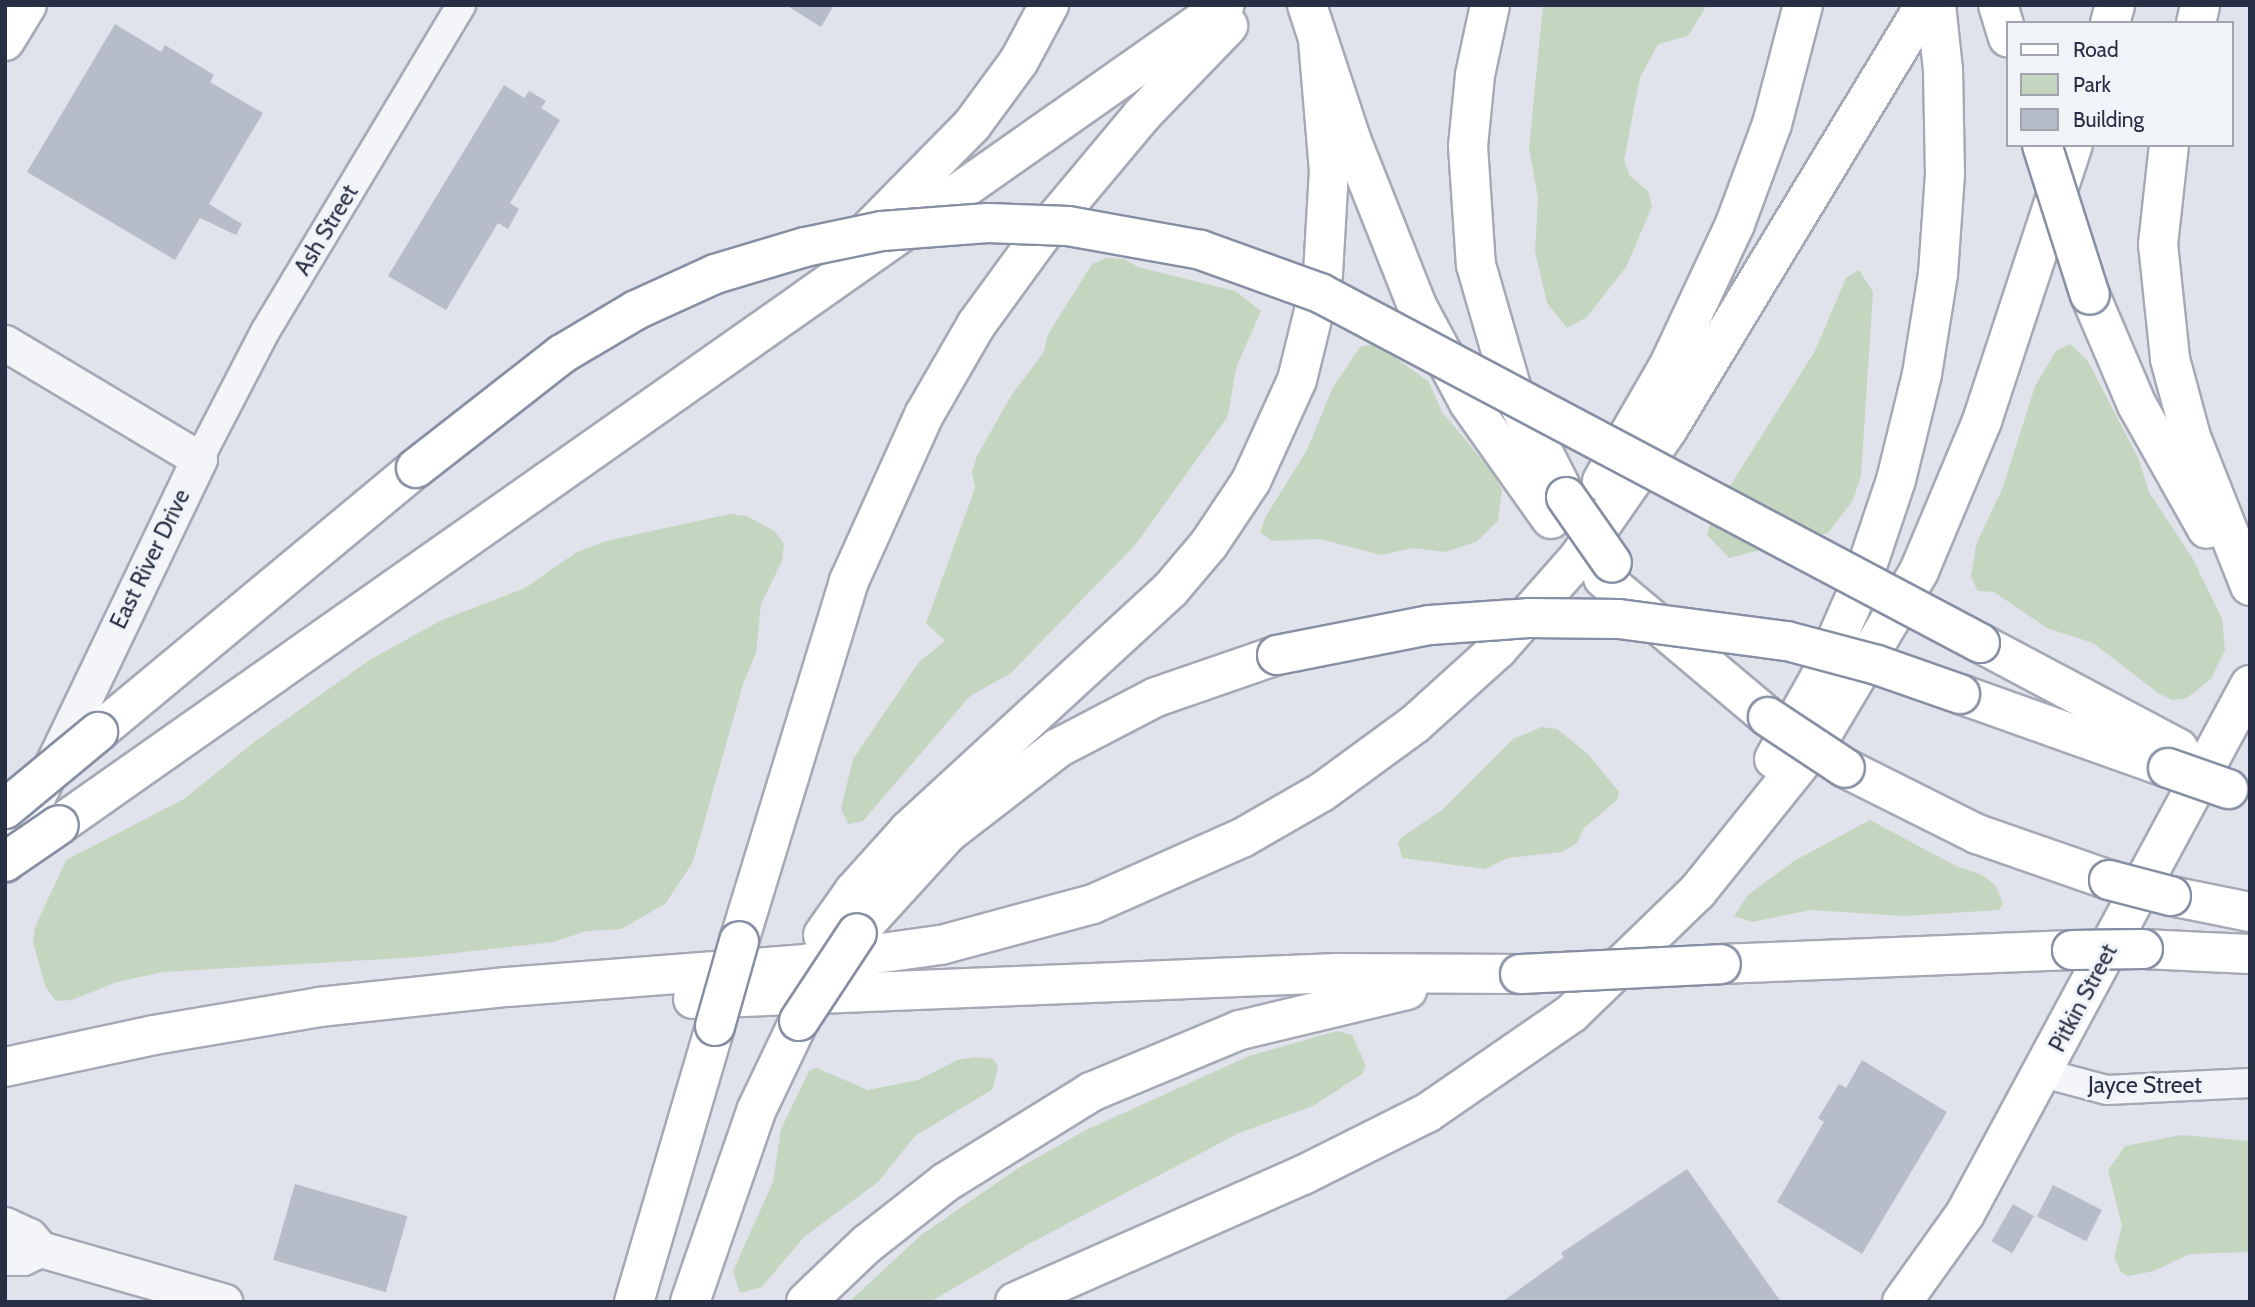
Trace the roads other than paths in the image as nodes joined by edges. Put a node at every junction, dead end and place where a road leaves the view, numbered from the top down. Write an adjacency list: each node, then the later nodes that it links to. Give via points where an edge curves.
1 (27, 5): 13 (main road)
2 (461, 5): 19 (street, Ash Street, via 266,330)
3 (1049, 5): 17 (main road, via 1015,67 972,125)
4 (1225, 5): 17 (main road)
5 (1250, 5): 37 (main road, bridge, via 1142,115 1062,209 983,316 924,415 849,581)
6 (1490, 5): 20 (main road, via 1469,133 1475,256 1487,315)
7 (1803, 5): 23 (main road, via 1781,93 1749,188 1654,391 1557,548)
8 (1925, 5): 23 (main road, via 1622,499 1516,629)
9 (1936, 5): 29 (main road, via 1944,88 1944,200 1934,301 1914,407 1880,533 1849,615 1805,708)
10 (1998, 5): 12 (main road)
11 (1312, 23): 20 (main road, via 1387,234 1429,331 1474,411); 30 (main road, via 1329,171 1321,284 1294,388 1251,481 1209,544 1170,590 909,830 854,891)
12 (2007, 34)
13 (5, 41)
14 (2043, 147): 21 (main road, bridge, via 2090,295 2159,447 2203,523)
15 (2072, 147): 29 (main road, via 1979,432 1911,587 1807,758 1747,836)
16 (2169, 147): 21 (main road, via 2158,244 2170,359 2191,437)
17 (767, 329): 27 (main road, bridge)
18 (5, 343): 19 (street)
19 (200, 459): 27 (street, East River Drive)
20 (1559, 508): 28 (main road, bridge, via 1659,627 1768,717 1846,768 1977,834 2109,880)
21 (2250, 587)
22 (2250, 685): 35 (main road, Pitkin Street)
23 (1396, 739): 33 (main road, via 1322,792 1220,850 1114,897 1013,929 821,962)
24 (2174, 759): 25 (main road); 26 (main road, bridge, via 1980,643 1320,293 1201,250 1068,226 988,223 882,231 805,247 715,274 636,310 573,347 416,467); 30 (main road, bridge, via 1877,664 1787,641 1695,625 1601,618 1430,625 1277,655 1156,697 1058,748 948,833)
25 (2241, 786)
26 (5, 809)
27 (5, 863)
28 (2250, 912)
29 (1662, 929): 46 (main road, via 1552,1029 1427,1113 1303,1175)
30 (840, 934): 41 (main road, via 787,1021 736,1135)
31 (2250, 954): 32 (main road, bridge, via 2072,950)
32 (1520, 974): 33 (main road, via 1337,973 631,1001 415,1015); 45 (main road, via 1313,1009 1240,1030 1145,1067 1053,1112 960,1171 867,1244)
33 (341, 1004): 34 (main road, via 154,1035)
34 (5, 1067)
35 (2043, 1073): 36 (street, Jayce Street, via 2107,1090); 47 (main road, Pitkin Street, via 1965,1214)
36 (2250, 1083)
37 (676, 1163): 43 (main road); 44 (main road)
38 (5, 1225): 39 (street, via 29,1236)
39 (40, 1249): 40 (street, via 23,1257); 42 (street)
40 (5, 1257)
41 (696, 1284)
42 (225, 1302)
43 (614, 1302)
44 (634, 1302)
45 (806, 1302)
46 (1015, 1302)
47 (1902, 1302)

